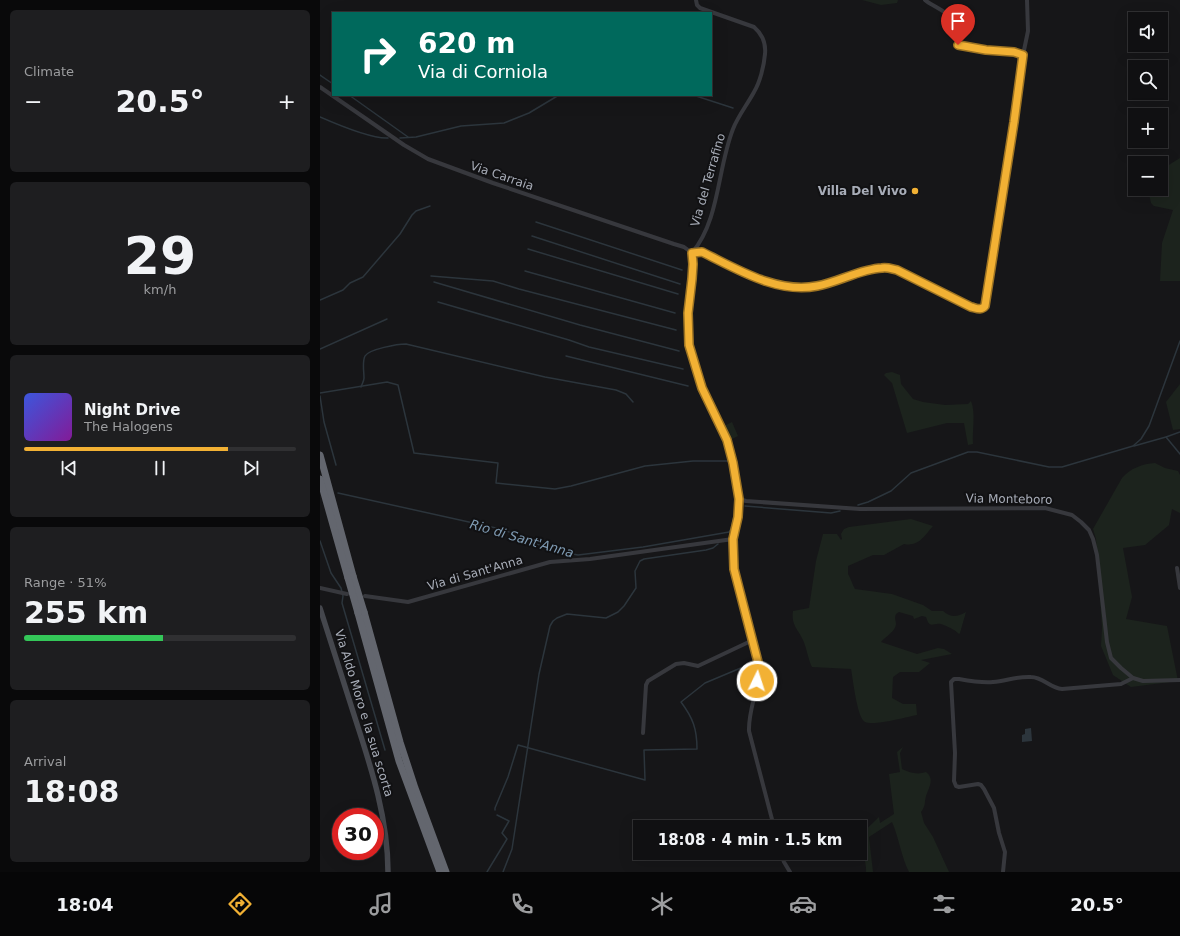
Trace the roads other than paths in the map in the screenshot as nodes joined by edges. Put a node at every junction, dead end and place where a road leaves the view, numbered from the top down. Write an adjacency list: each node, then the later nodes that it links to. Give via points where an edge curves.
1 (696, 0): 4 (street, Via del Terrafino, via 700,8)
2 (925, 0): 6 (street, via 950,17 954,39 958,45)
3 (1027, 0): 6 (street, via 1028,31)
4 (711, 12)
5 (712, 12): 10 (street, Via del Terrafino, via 754,27 759,31 765,46 761,74 729,142 708,224 699,245)
6 (1023, 55): 10 (street, Via Carraia, via 984,308 971,307 897,270 871,269 818,286 794,287 767,282 702,252)
7 (320, 87): 8 (street, Via Carraia)
8 (332, 95)
9 (333, 96): 10 (street, Via Carraia, via 428,159 684,247)
10 (692, 253): 13 (street, via 688,313 689,345 702,388 730,449)
11 (320, 455): 16 (highway)
12 (320, 479): 16 (highway)
13 (739, 499): 14 (street); 24 (street, Via Monteboro, via 860,509 1046,508 1072,515 1089,530 1093,539 1111,658)
14 (733, 539): 20 (street, Via di Sant'Anna, via 606,557 550,562 408,602); 23 (street, via 734,569)
15 (1177, 568): 18 (street)
16 (350, 577): 22 (highway, bridge)
17 (320, 588): 19 (street)
18 (1180, 588)
19 (344, 593)
20 (365, 596)
21 (320, 608): 29 (main road, Via Aldo Moro e la sua scorta, via 378,796 385,831)
22 (361, 613): 30 (highway, via 399,762); 31 (highway, via 415,788)
23 (753, 640): 26 (street, via 698,666 676,664 648,681); 27 (street, via 758,668 748,731)
24 (1134, 678): 25 (street, Via Monteboro, via 1154,682); 33 (street, via 1121,684 1062,689 1030,676 993,682 954,679 954,781 959,787 978,784 984,789 994,808 1005,852)
25 (1180, 680)
26 (643, 733)
27 (772, 820)
28 (783, 860): 32 (street)
29 (388, 872)
30 (440, 872)
31 (446, 872)
32 (790, 872)
33 (1003, 872)

